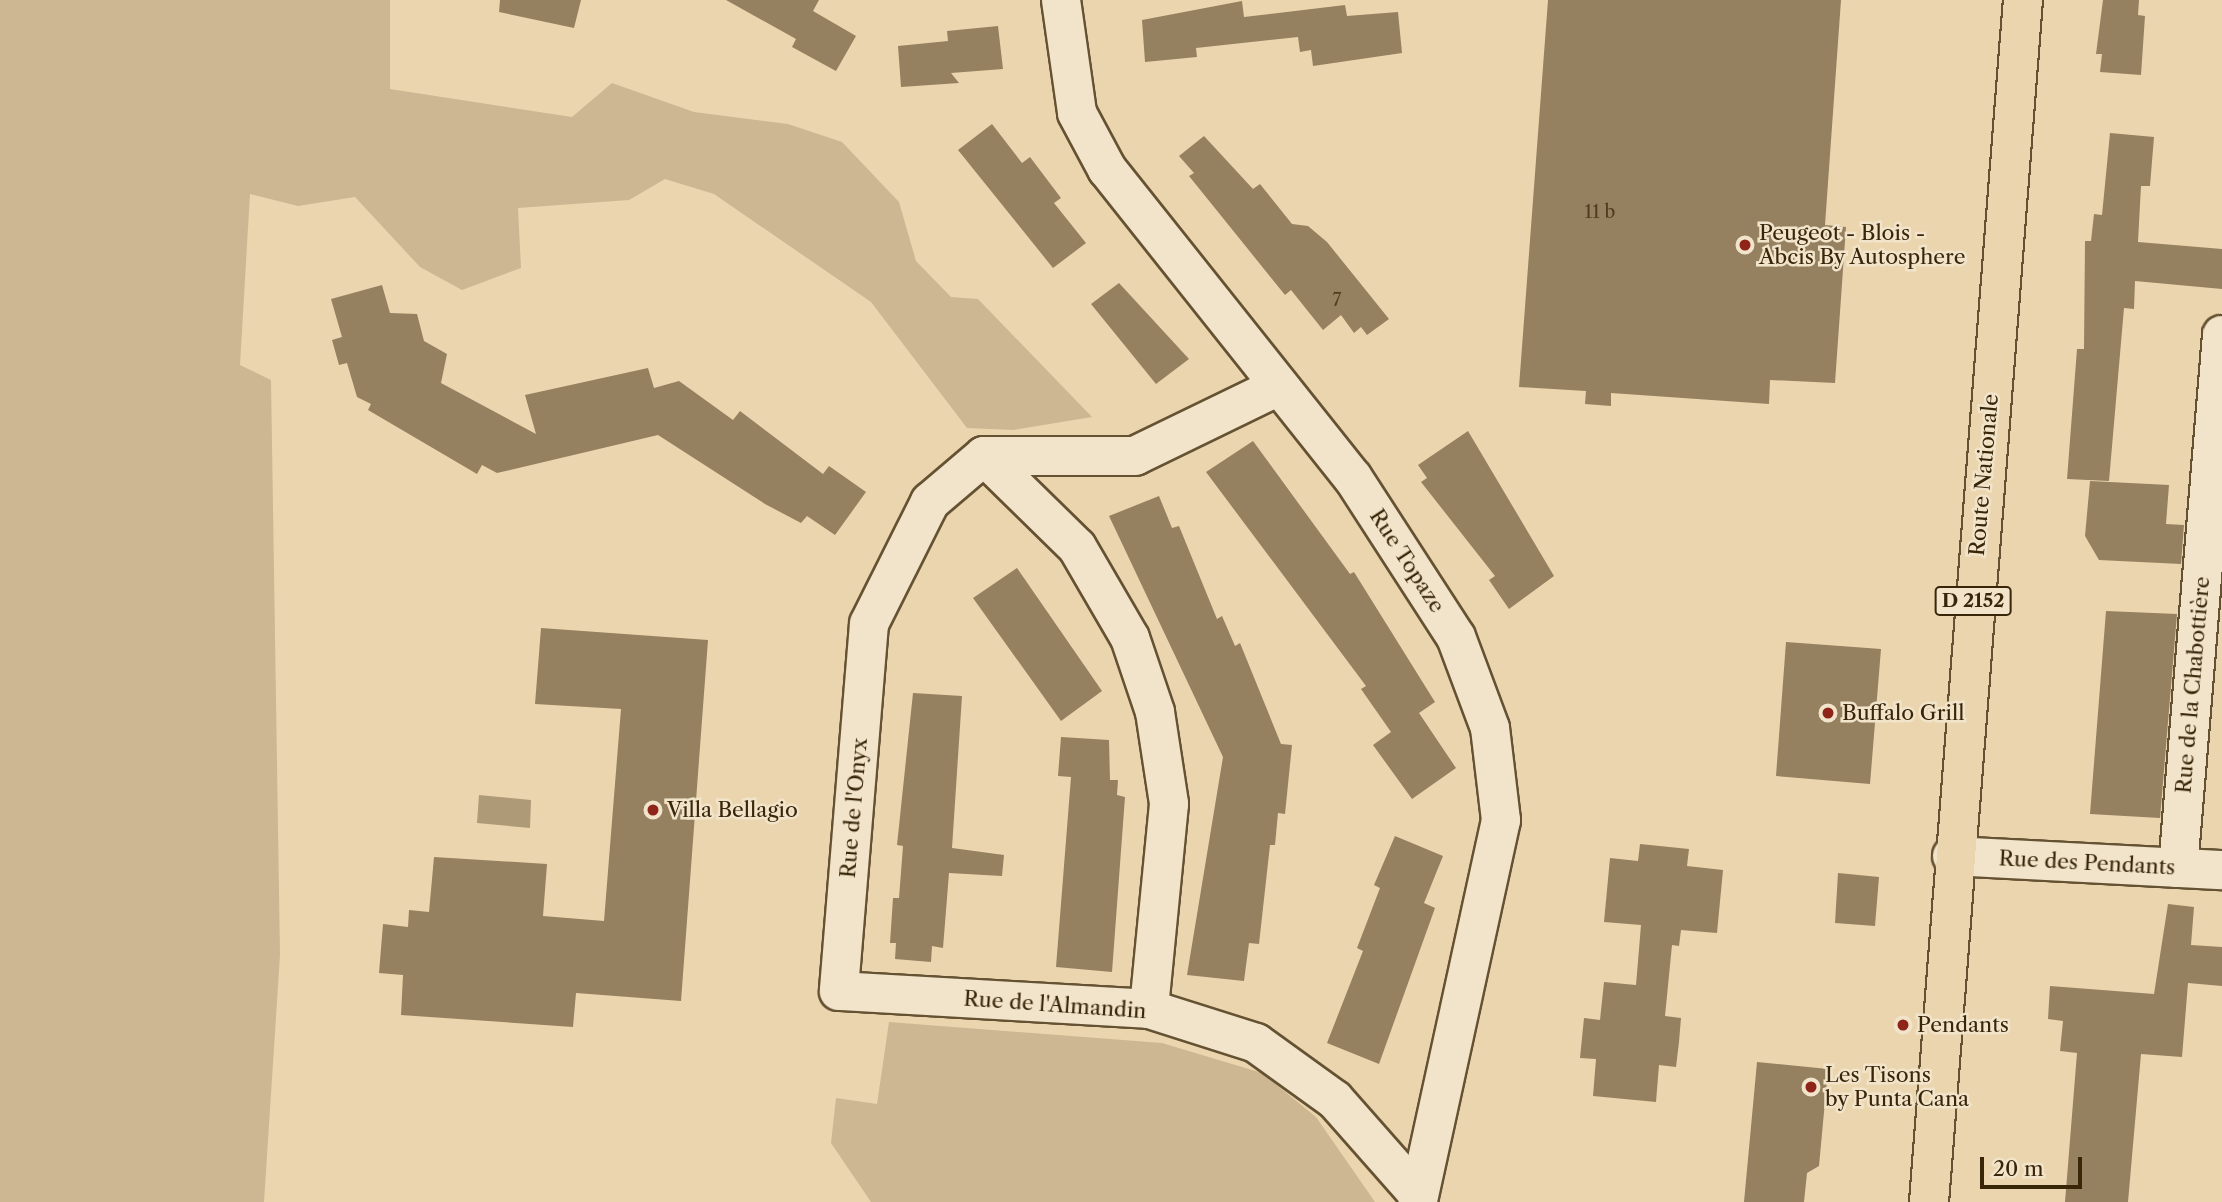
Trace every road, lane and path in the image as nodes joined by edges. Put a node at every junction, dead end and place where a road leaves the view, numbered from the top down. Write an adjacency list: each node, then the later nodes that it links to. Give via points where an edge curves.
1 (1061, 0): 4 (street, Rue Topaze, via 1077,113 1107,169)
2 (2023, 0): 6 (main road, Route Nationale / D 2152)
3 (2222, 335): 7 (street, Rue de la Chabottière)
4 (1279, 386): 5 (street, via 1135,456); 11 (street, Rue Topaze, via 1353,478 1456,637 1490,728 1501,820)
5 (984, 456): 9 (street, Rue de l'Onyx, via 930,502 869,624); 10 (street, via 1077,547 1130,638 1155,712 1168,804)
6 (1952, 856): 7 (street, Rue des Pendants); 12 (main road, Route Nationale / D 2152)
7 (2178, 867): 8 (street, Rue des Pendants)
8 (2222, 870)
9 (839, 991): 10 (street, Rue de l'Almandin)
10 (1149, 1009): 11 (street, Rue de l'Almandin, via 1256,1043 1335,1100)
11 (1417, 1198)
12 (1929, 1202)

